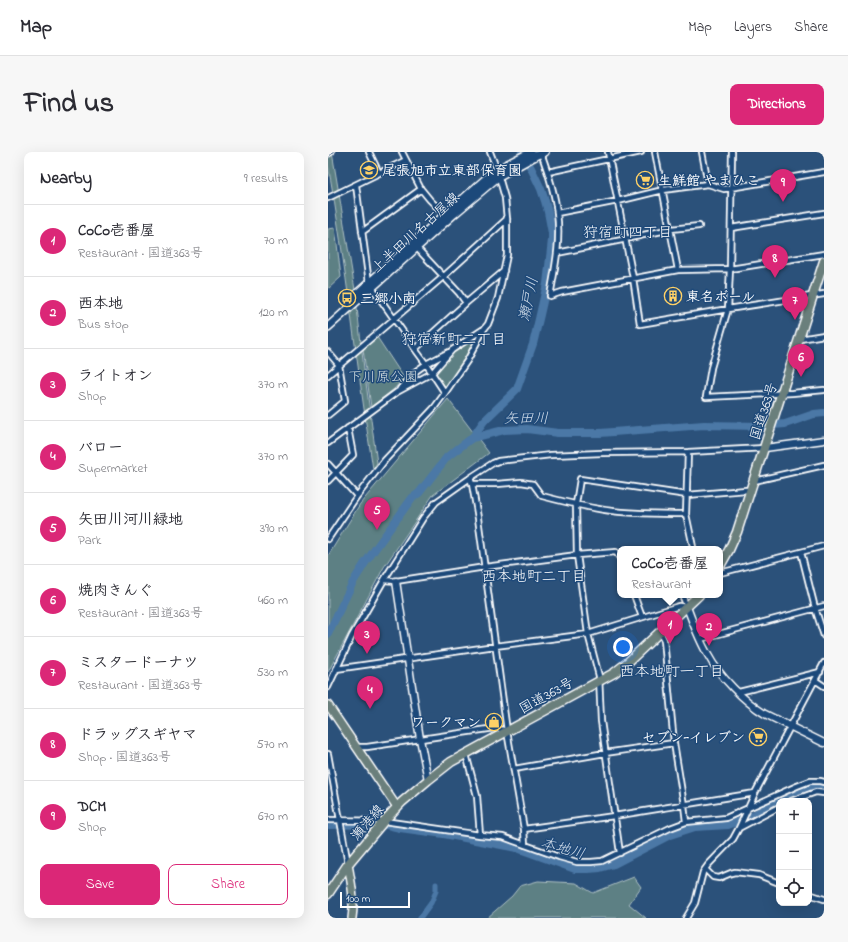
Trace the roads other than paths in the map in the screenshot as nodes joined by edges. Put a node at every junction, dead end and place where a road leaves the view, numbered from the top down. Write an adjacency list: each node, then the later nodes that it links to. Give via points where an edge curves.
1 (331, 152): 11 (street)
2 (369, 152): 17 (street)
3 (402, 152): 13 (street)
4 (490, 152): 14 (street)
5 (608, 152): 12 (street)
6 (641, 152): 12 (street)
7 (656, 152): 22 (street)
8 (702, 152): 18 (street)
9 (732, 152): 20 (street)
10 (538, 153): 14 (main road, 上半田川名古屋線); 15 (street)
11 (328, 154)
12 (610, 158): 15 (street); 24 (street)
13 (406, 160): 17 (street); 21 (street)
14 (500, 171): 27 (main road, 上半田川名古屋線); 28 (street, via 506,198); 34 (main road, 上半田川名古屋線)
15 (548, 172): 25 (street)
16 (824, 172): 20 (street)
17 (379, 173): 19 (street)
18 (708, 184): 20 (street, via 724,189); 22 (street)
19 (356, 185): 23 (street); 32 (street)
20 (732, 188): 30 (street)
21 (421, 189): 27 (street); 32 (street)
22 (663, 190): 24 (street); 31 (street)
23 (328, 198)
24 (618, 201): 25 (street); 33 (street)
25 (557, 213): 35 (street)
26 (824, 213): 30 (street)
27 (445, 215): 43 (main road, 上半田川名古屋線)
28 (507, 219): 39 (street, via 507,255); 41 (street)
29 (699, 226): 31 (street)
30 (730, 228): 38 (street)
31 (670, 229): 33 (street); 40 (street)
32 (362, 232): 43 (street)
33 (625, 239): 35 (street); 42 (street)
34 (416, 247): 41 (street); 43 (main road, 上半田川名古屋線)
35 (557, 253): 42 (street, via 550,296)
36 (824, 254): 38 (street)
37 (824, 261): 45 (highway, 国道363号)
38 (730, 269): 40 (street); 47 (street)
39 (504, 270): 46 (street); 51 (street, via 498,298)
40 (678, 270): 42 (street)
41 (443, 277): 46 (street); 48 (street)
42 (633, 278): 47 (street, via 640,324)
43 (371, 285): 48 (street); 49 (main road, 上半田川名古屋線); 50 (main road, 上半田川名古屋線)
44 (824, 294): 45 (street)
45 (813, 296): 47 (street); 53 (highway, 国道363号)
46 (466, 303): 54 (street)
47 (728, 309): 64 (street, via 711,368 706,397)
48 (394, 319): 54 (street); 58 (street)
49 (328, 320)
50 (328, 327)
51 (484, 329): 55 (street); 63 (street, via 467,361)
52 (824, 335): 53 (street)
53 (800, 339): 64 (highway, 国道363号)
54 (415, 349): 57 (street)
55 (452, 350): 57 (street); 59 (street)
56 (328, 352): 58 (street)
57 (426, 364): 59 (street); 62 (street)
58 (339, 365): 60 (street); 65 (street, via 345,401)
59 (432, 373): 62 (street); 63 (street)
60 (328, 375)
61 (824, 390): 64 (street)
62 (397, 392): 66 (street)
63 (445, 393): 80 (street, via 385,460)
64 (781, 394): 69 (highway, 国道363号)
65 (328, 415)
66 (348, 428): 68 (street); 73 (street, via 353,455)
67 (824, 440): 69 (street)
68 (328, 443)
69 (765, 446): 70 (street); 76 (highway, 国道363号)
70 (688, 452): 74 (street, via 551,455 498,461); 79 (street)
71 (328, 464): 73 (street)
72 (824, 464): 76 (street)
73 (336, 473): 75 (street); 80 (street)
74 (470, 478): 77 (street); 92 (street, via 436,502)
75 (328, 481)
76 (754, 481): 78 (highway, 国道363号)
77 (472, 484): 81 (street, via 533,484 542,496); 90 (street)
78 (751, 491): 79 (street); 89 (highway, 国道363号, via 737,532)
79 (687, 495): 81 (street, via 580,479); 82 (street)
80 (357, 496): 83 (street)
81 (576, 504): 82 (street, via 612,511); 88 (street)
82 (686, 514): 84 (street)
83 (328, 539)
84 (693, 546)
85 (824, 546): 86 (street)
86 (801, 552): 91 (street); 99 (street)
87 (617, 554): 88 (street)
88 (577, 555): 90 (street); 102 (street)
89 (723, 561)
90 (485, 567): 93 (street); 105 (street)
91 (723, 572)
92 (384, 580): 93 (street); 108 (street)
93 (396, 581): 106 (street)
94 (635, 598): 100 (street)
95 (683, 598): 98 (street)
96 (696, 598): 98 (highway, 国道363号)
97 (824, 606): 99 (street)
98 (687, 607): 100 (street, via 679,606); 101 (highway, 国道363号); 104 (street)
99 (815, 608): 103 (street); 104 (street)
100 (642, 617): 102 (street)
101 (660, 632): 110 (highway, 国道363号, via 628,662); 119 (street, via 664,640)
102 (588, 634): 105 (street); 110 (street)
103 (824, 636)
104 (700, 639): 114 (street, via 718,670)
105 (495, 646): 106 (street); 117 (street)
106 (408, 659): 108 (street); 118 (street)
107 (824, 663): 109 (street)
108 (336, 669): 113 (street)
109 (820, 672): 111 (street); 114 (street)
110 (600, 680): 117 (highway, 国道363号); 122 (street)
111 (815, 680): 112 (street); 116 (street)
112 (824, 686)
113 (328, 687)
114 (739, 692): 116 (street, via 756,708)
115 (328, 705): 121 (main road)
116 (790, 727): 120 (street); 129 (street)
117 (507, 731): 118 (street, via 495,728); 124 (highway, 国道363号); 125 (street)
118 (420, 739): 121 (street); 126 (street)
119 (674, 743): 122 (street); 131 (street)
120 (824, 744)
121 (356, 747): 132 (main road)
122 (605, 753): 125 (street); 135 (street)
123 (328, 754): 137 (street)
124 (466, 754): 126 (highway, 国道363号); 142 (street, via 476,796)
125 (514, 769): 141 (street)
126 (428, 780): 132 (highway, 国道363号)
127 (824, 782): 133 (street, via 810,782 797,786)
128 (824, 793): 130 (street, via 816,792)
129 (755, 794): 131 (street); 133 (street)
130 (799, 798)
131 (684, 805): 135 (street); 139 (street)
132 (397, 807): 138 (highway, 瀬港線)
133 (748, 808): 139 (street, via 726,818); 140 (street)
134 (776, 809): 140 (street)
135 (614, 816): 141 (street); 144 (street)
136 (328, 820): 137 (street)
137 (340, 820): 138 (street); 145 (street)
138 (383, 822): 142 (street); 145 (highway, 瀬港線)
139 (686, 822): 144 (street)
140 (739, 828): 146 (street, via 733,839)
141 (524, 829): 143 (street)
142 (480, 835): 143 (street, via 503,837)
143 (525, 845): 144 (street, via 577,862 602,861)
144 (620, 853)
145 (348, 864): 148 (highway, 瀬港線); 151 (main road, via 353,893)
146 (705, 869): 147 (street, via 713,877 719,878 735,872 759,875); 152 (street, via 695,903)
147 (776, 882)
148 (328, 894)
149 (812, 895): 150 (street)
150 (824, 899)
151 (352, 918)
152 (686, 918)

